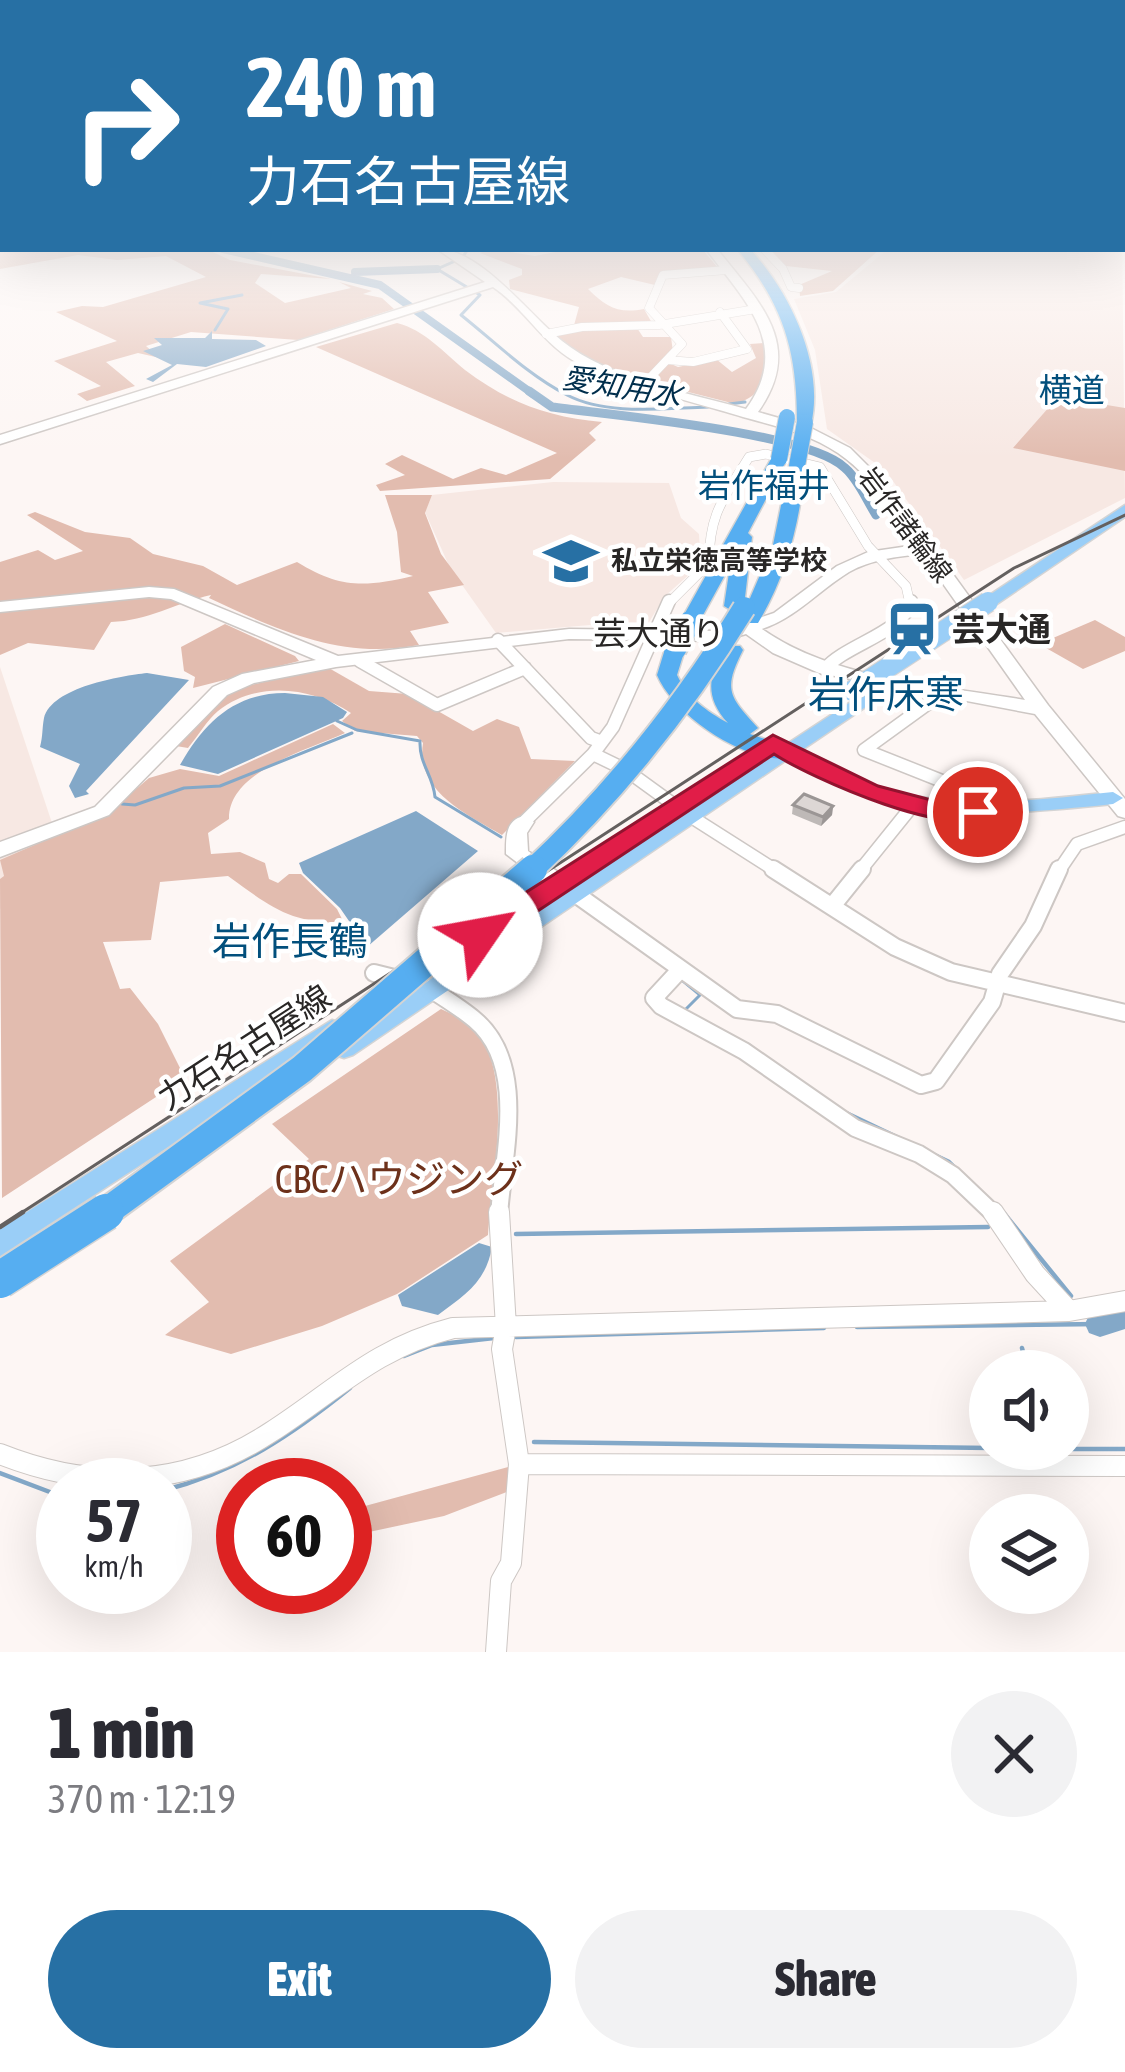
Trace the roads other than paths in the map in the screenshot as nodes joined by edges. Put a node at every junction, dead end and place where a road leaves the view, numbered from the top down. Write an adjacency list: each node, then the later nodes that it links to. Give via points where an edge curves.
1 (427, 305): 17 (street)
2 (517, 305): 12 (street, 岩作諸輪線)
3 (650, 305): 10 (street)
4 (753, 305): 7 (street)
5 (769, 305): 16 (highway)
6 (782, 305): 16 (highway, via 805,376)
7 (756, 309): 8 (street); 15 (street, via 776,368 772,387)
8 (720, 312): 9 (street); 13 (street, via 747,349)
9 (690, 319): 10 (street); 11 (street)
10 (659, 325): 12 (street); 13 (street, via 682,344)
11 (704, 328)
12 (546, 334): 14 (street, 岩作諸輪線, via 583,361)
13 (668, 360): 14 (street)
14 (644, 384): 15 (street, 岩作諸輪線)
15 (750, 413): 22 (street, 岩作諸輪線, via 845,451)
16 (796, 420): 18 (highway, bridge)
17 (0, 440)
18 (787, 466): 20 (highway); 26 (highway, via 796,501 773,577)
19 (1125, 510): 24 (main road, 力石名古屋線)
20 (745, 522): 26 (highway); 36 (highway, bridge, via 667,675 678,698)
21 (1125, 526): 24 (main road, 力石名古屋線)
22 (924, 548): 23 (street); 34 (street, 岩作諸輪線)
23 (874, 555): 26 (street, via 780,617); 27 (street, via 820,467 748,457 711,511 709,563 670,599); 32 (street, via 906,586 910,609)
24 (1028, 582): 36 (main road, 力石名古屋線)
25 (0, 607): 30 (street, via 174,594)
26 (745, 616): 27 (street, 芸大通り, via 722,636); 32 (street, 芸大通り, via 779,650); 36 (highway, via 718,678 720,701); 52 (highway, bridge, via 619,766 472,913 228,1112); 53 (highway, bridge, via 629,766 450,945 238,1118)
27 (656, 634): 28 (street, 芸大通り); 35 (street)
28 (498, 640): 29 (street, 芸大通り); 31 (street)
29 (360, 661): 30 (street, 芸大通り); 31 (street, via 437,705)
30 (335, 662): 43 (street, 芸大通り, via 220,691 102,811)
31 (524, 668): 35 (street)
32 (825, 669): 33 (street, 芸大通り)
33 (944, 692): 34 (street, 芸大通り); 40 (street, via 864,749 943,782 954,791)
34 (1041, 709): 37 (street, 岩作諸輪線)
35 (597, 748): 39 (street); 41 (street)
36 (774, 748): 38 (main road); 39 (main road, 力石名古屋線)
37 (1121, 802): 40 (main road)
38 (913, 805): 40 (main road); 45 (street)
39 (684, 811): 44 (main road, 力石名古屋線); 45 (street)
40 (955, 811)
41 (524, 822): 44 (street, via 517,854)
42 (1125, 827): 48 (street, via 1077,844)
43 (0, 850)
44 (567, 888): 46 (street); 49 (main road, 力石名古屋線)
45 (833, 904): 48 (street, via 895,946)
46 (680, 970): 48 (street, via 737,1009 777,1013 922,1085 936,1082 992,1002); 55 (street, via 654,998 661,1006 744,1051 855,1128 953,1175)
47 (374, 973): 49 (street)
48 (996, 982): 50 (street)
49 (418, 985): 51 (main road, 力石名古屋線); 53 (main road, 力石名古屋線); 56 (street, via 478,1022 504,1070 497,1238)
50 (1125, 1013)
51 (0, 1244)
52 (0, 1267)
53 (0, 1285)
54 (1125, 1301): 55 (street)
55 (1069, 1311): 56 (street)
56 (506, 1327): 57 (street, via 412,1336 376,1353 275,1430 202,1468 86,1481); 58 (street)
57 (0, 1454)
58 (518, 1464): 59 (street); 60 (street)
59 (1125, 1466)
60 (496, 1652)

